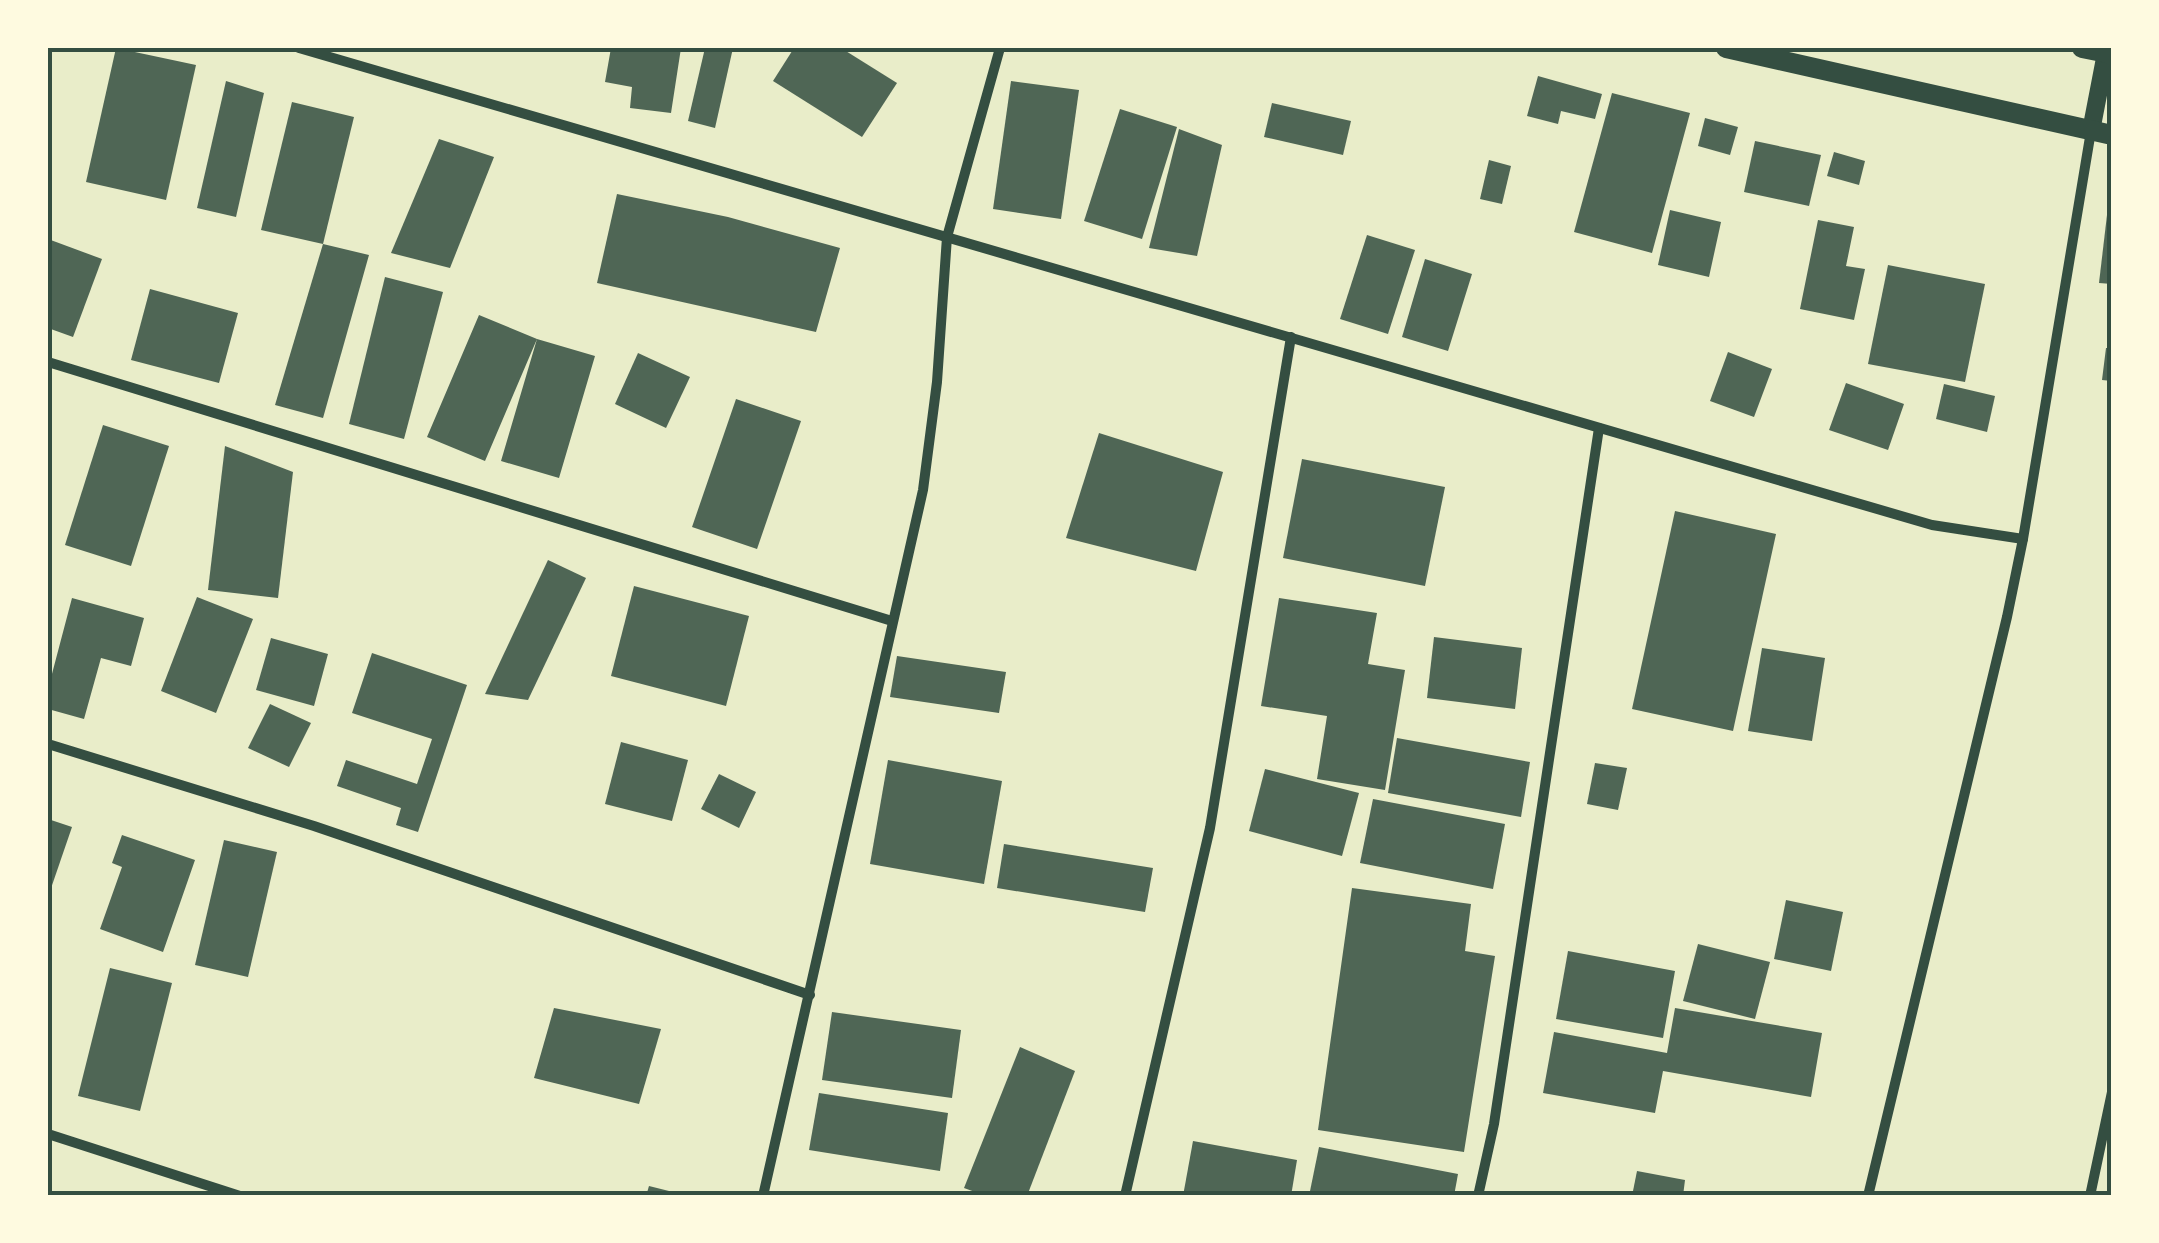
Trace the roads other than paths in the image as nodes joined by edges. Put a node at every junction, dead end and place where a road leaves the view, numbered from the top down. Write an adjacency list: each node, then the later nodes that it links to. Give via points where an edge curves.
1 (299, 48): 7 (street)
2 (1000, 48): 7 (street)
3 (1726, 48): 6 (main road)
4 (2082, 48): 5 (main road)
5 (2108, 51): 6 (street)
6 (2101, 133): 11 (street)
7 (947, 237): 8 (street); 12 (street, via 924,490)
8 (1290, 337): 10 (street); 19 (street, via 1210,828)
9 (48, 362): 12 (street)
10 (1599, 428): 11 (street, via 1932,525); 20 (street)
11 (2023, 539): 21 (street)
12 (892, 620): 14 (street)
13 (48, 744): 14 (street, via 314,826)
14 (810, 995): 18 (street)
15 (2112, 1092): 22 (street)
16 (48, 1134): 17 (street)
17 (240, 1196)
18 (763, 1196)
19 (1126, 1196)
20 (1478, 1196)
21 (1868, 1196)
22 (2090, 1196)

